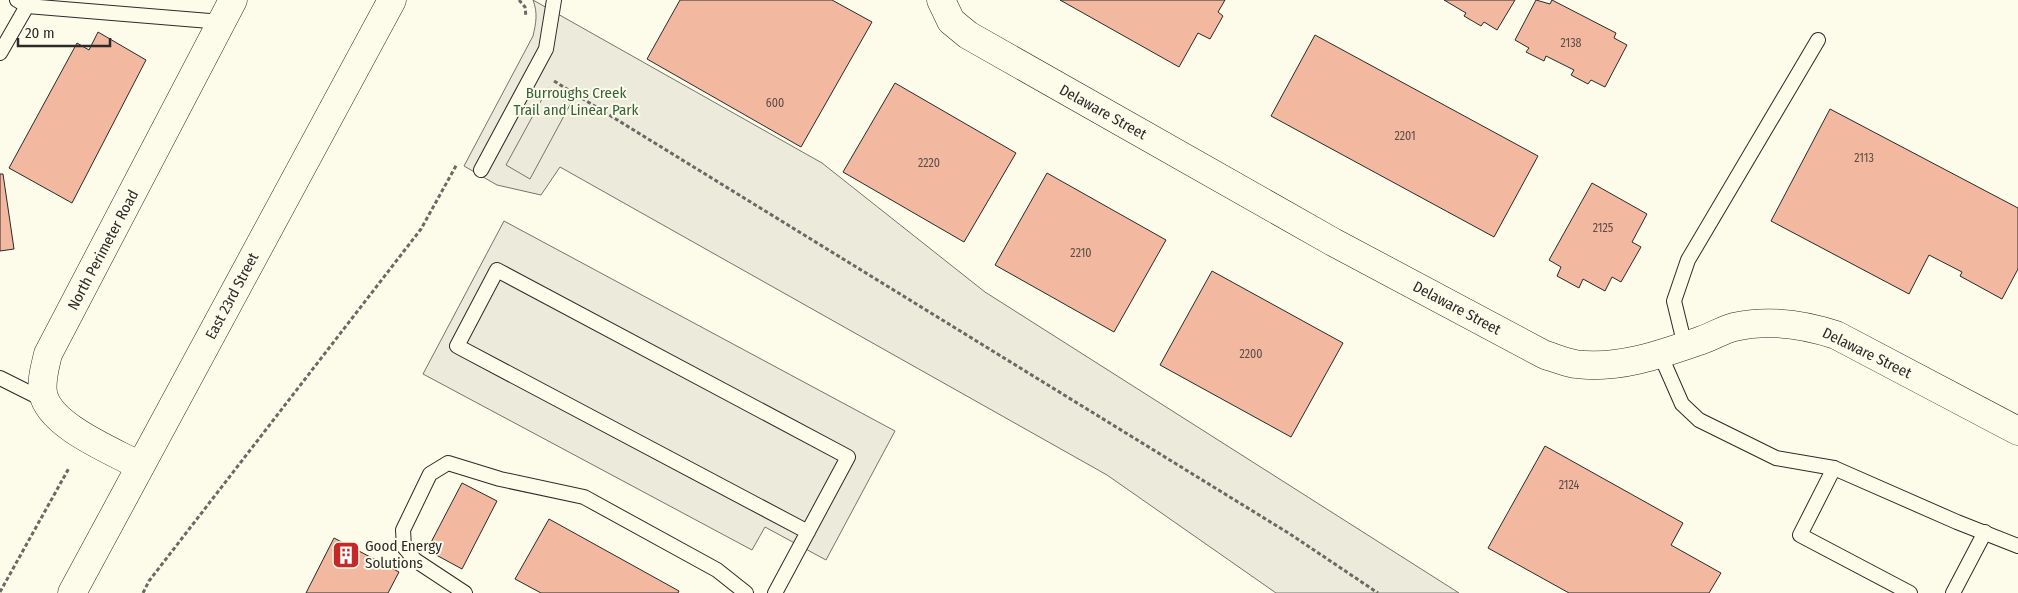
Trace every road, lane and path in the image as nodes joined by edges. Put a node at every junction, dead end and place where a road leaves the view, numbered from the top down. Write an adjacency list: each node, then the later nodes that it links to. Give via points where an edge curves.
1 (392, 0): 17 (street, East 23rd Street)
2 (519, 0): 7 (path, via 525,7)
3 (554, 0): 12 (lane, via 546,49)
4 (941, 0): 13 (street, Delaware Street, via 951,21 968,35 1333,242 1545,355 1574,364 1600,365 1624,363)
5 (22, 3): 6 (lane); 9 (lane)
6 (228, 11): 15 (street, North Perimeter Road, via 48,354 43,376)
7 (527, 24)
8 (1818, 40): 13 (lane, via 1688,260 1674,301)
9 (0, 53)
10 (572, 94): 29 (path, via 1290,534)
11 (462, 155): 25 (path, via 421,229)
12 (482, 170)
13 (1673, 350): 16 (street, Delaware Street, via 1734,328 1788,323 1811,326 1836,335); 19 (lane, via 1682,404 1699,420 1776,458)
14 (0, 378): 15 (lane)
15 (45, 400): 17 (street, via 78,433)
16 (2018, 431)
17 (140, 466): 24 (street, East 23rd Street)
18 (69, 468): 23 (path)
19 (1834, 468): 21 (lane); 30 (lane, via 1800,534)
20 (808, 532): 20 (lane, via 848,457 497,270 456,346); 28 (lane)
21 (1985, 532): 22 (lane); 31 (lane)
22 (2018, 546)
23 (0, 592)
24 (72, 593)
25 (143, 593)
26 (465, 593): 27 (lane, via 415,560 404,547 403,530 430,474 448,463 500,479 584,497 718,570)
27 (746, 593)
28 (775, 593)
29 (1378, 593)
30 (1910, 593)
31 (1952, 593)

